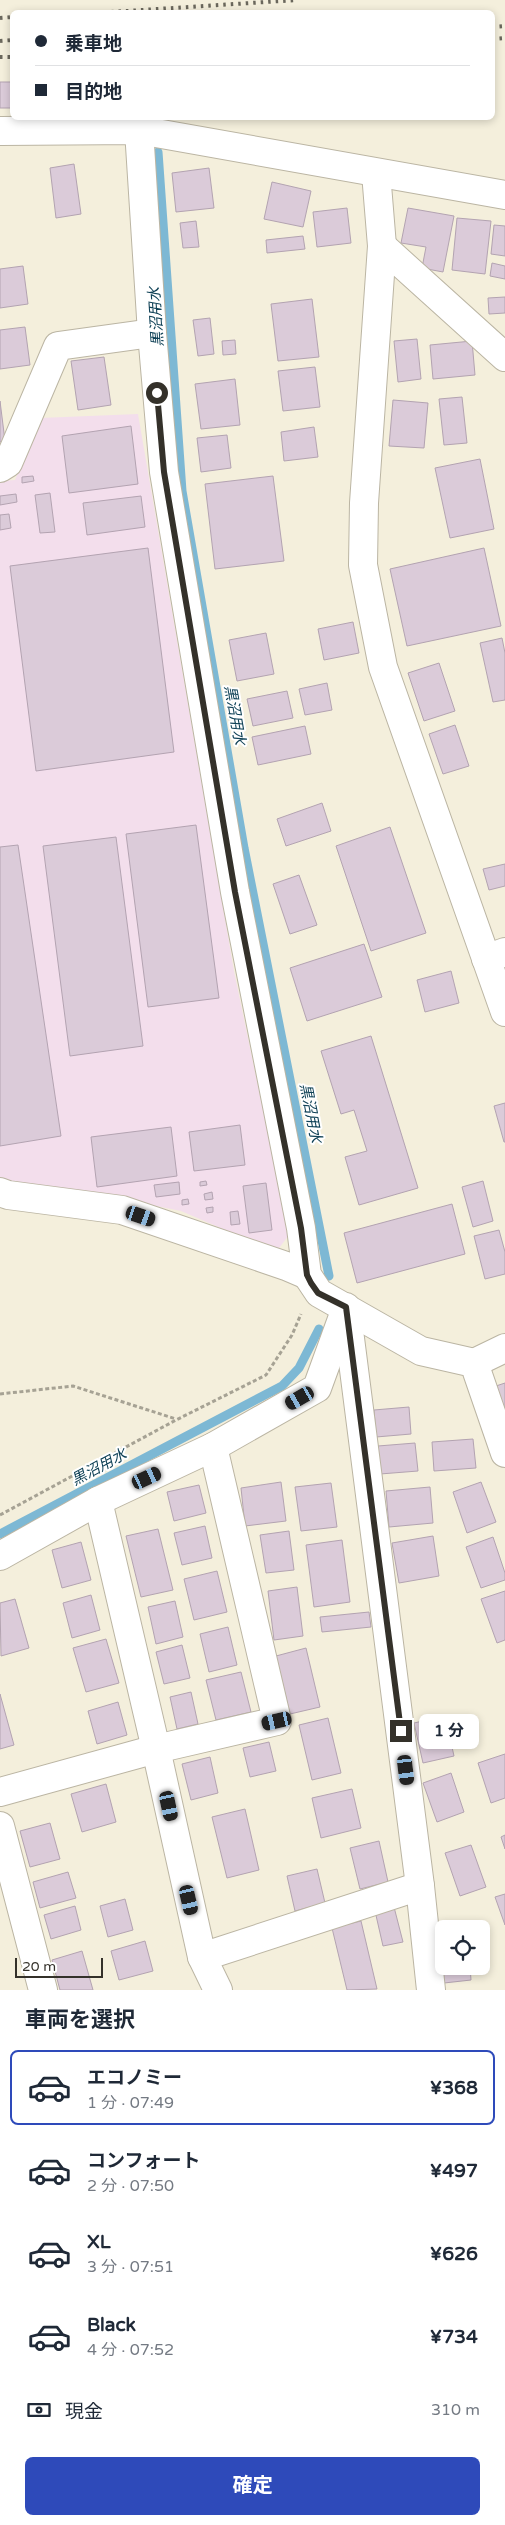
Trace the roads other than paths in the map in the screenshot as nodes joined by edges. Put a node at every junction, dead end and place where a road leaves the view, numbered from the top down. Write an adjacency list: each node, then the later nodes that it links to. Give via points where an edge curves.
1 (139, 130): 2 (street); 3 (street); 6 (street)
2 (0, 131)
3 (376, 173): 4 (street); 5 (street)
4 (505, 195)
5 (382, 246): 7 (street); 9 (street, via 364,503 363,565 383,667)
6 (152, 333): 8 (street, via 58,346 8,463); 12 (street, via 164,472 235,892 301,1228)
7 (505, 357)
8 (0, 468)
9 (495, 955): 10 (street)
10 (505, 1012)
11 (0, 1192): 12 (street, via 8,1196 122,1210)
12 (307, 1275): 13 (street, via 318,1293)
13 (346, 1307): 15 (street, via 421,1351); 16 (street, via 317,1388); 23 (street)
14 (505, 1348): 15 (street)
15 (474, 1363): 17 (street)
16 (214, 1447): 18 (street); 20 (street, via 277,1721)
17 (505, 1453)
18 (98, 1501): 19 (street); 20 (street)
19 (0, 1556)
20 (156, 1749): 21 (street); 24 (street)
21 (0, 1792)
22 (0, 1826): 25 (street)
23 (420, 1886): 24 (street); 27 (street)
24 (202, 1957): 26 (street)
25 (43, 1990)
26 (218, 1990)
27 (431, 1990)

